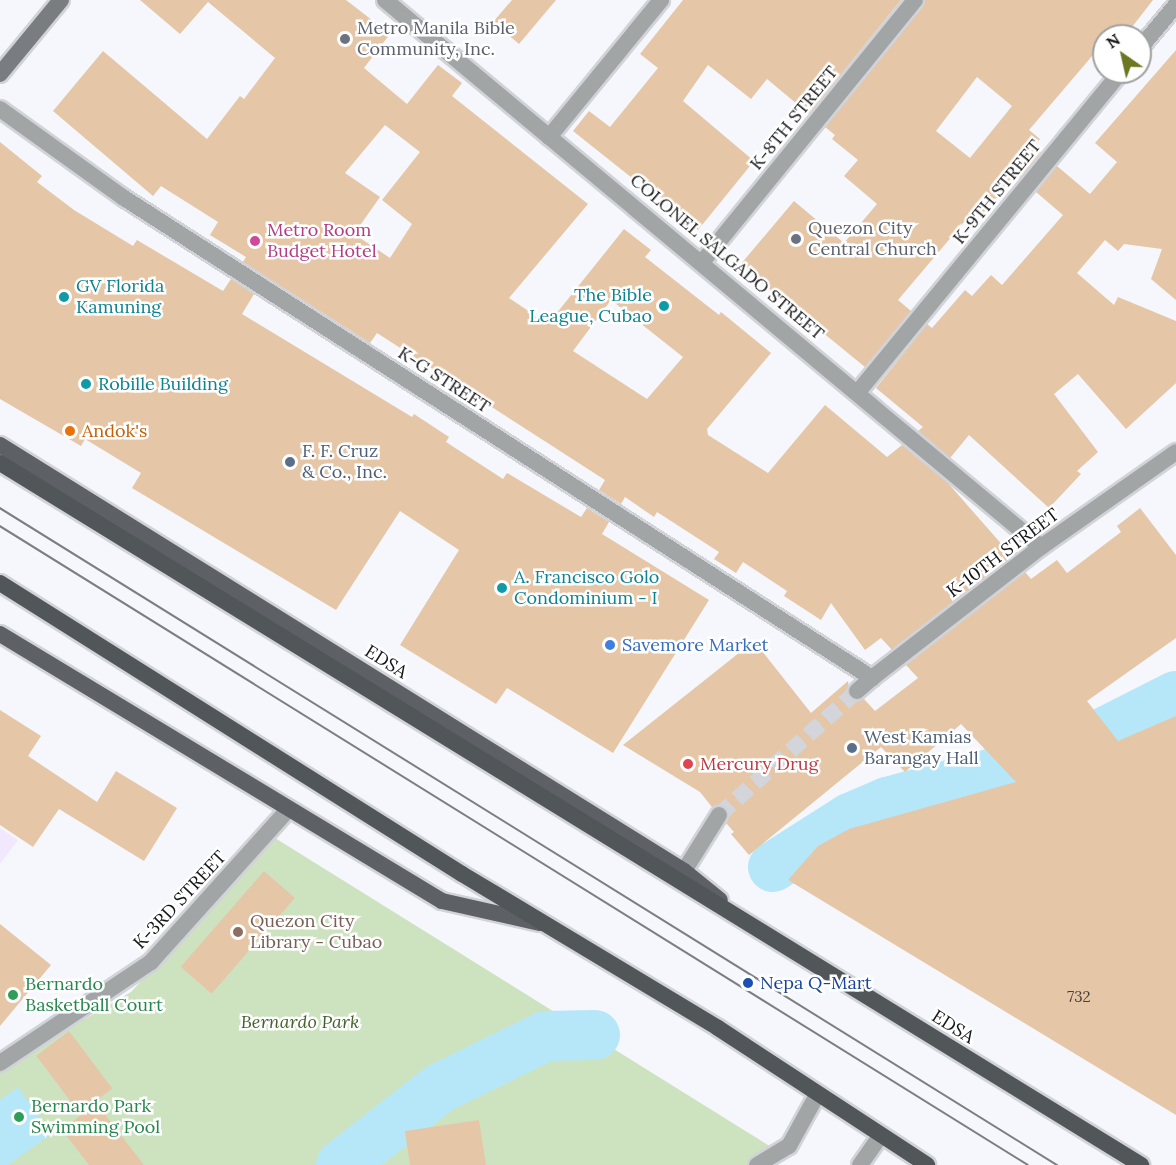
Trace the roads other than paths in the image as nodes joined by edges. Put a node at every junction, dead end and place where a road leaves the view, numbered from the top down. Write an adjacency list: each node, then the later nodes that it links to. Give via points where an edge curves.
1 (61, 0): 7 (main road)
2 (385, 0): 10 (street, COLONEL SALGADO STREET)
3 (661, 0): 10 (street)
4 (915, 0): 11 (street, K-8TH STREET)
5 (1176, 4): 6 (street)
6 (1152, 33)
7 (0, 74)
8 (1111, 84): 12 (street, K-9TH STREET)
9 (0, 109): 19 (street, K-G STREET, via 124,198)
10 (549, 137): 11 (street, COLONEL SALGADO STREET)
11 (703, 261): 12 (street, COLONEL SALGADO STREET)
12 (858, 392): 16 (street, COLONEL SALGADO STREET)
13 (0, 445): 23 (main road, EDSA)
14 (1176, 453): 16 (street, K-10TH STREET)
15 (0, 463): 24 (highway, EDSA, via 543,800)
16 (1041, 547): 19 (street, K-10TH STREET)
17 (0, 583): 25 (highway, via 462,874)
18 (0, 634): 21 (main road)
19 (872, 678): 20 (street, K-10TH STREET)
20 (857, 691)
21 (288, 810): 25 (main road, via 441,901); 26 (street, K-3RD STREET, via 151,962)
22 (719, 815): 23 (street)
23 (684, 871): 24 (main road, EDSA)
24 (746, 921): 32 (highway, EDSA)
25 (550, 925): 27 (highway, via 718,1028)
26 (0, 1063)
27 (817, 1095): 28 (highway); 29 (street, via 789,1146)
28 (880, 1136): 30 (street); 31 (highway)
29 (757, 1165)
30 (860, 1165)
31 (927, 1165)
32 (1141, 1165)

